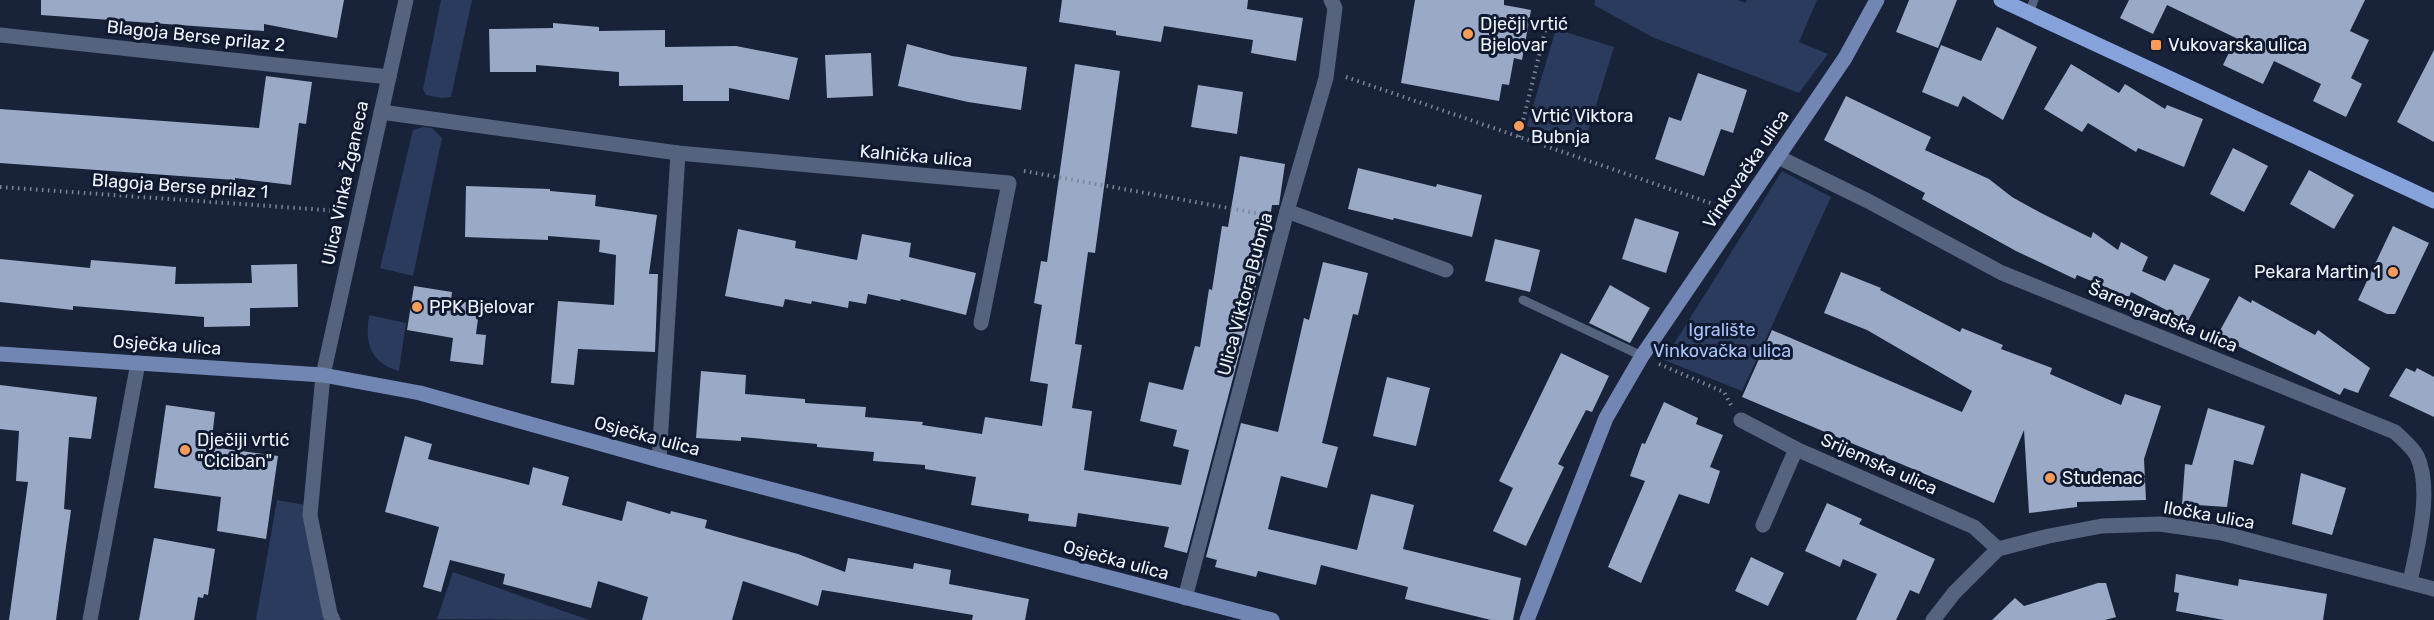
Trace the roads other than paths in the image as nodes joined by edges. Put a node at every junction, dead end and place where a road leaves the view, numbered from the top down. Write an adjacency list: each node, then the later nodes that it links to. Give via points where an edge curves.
1 (406, 0): 7 (street, Ulica Vinka Žganeca)
2 (1331, 0): 12 (street, Ulica Viktora Bubnja, via 1335,8 1327,70)
3 (1877, 0): 10 (street, Vinkovačka ulica, via 1845,58)
4 (2001, 0): 5 (main road)
5 (2031, 6): 11 (main road)
6 (0, 35): 7 (street, Blagoja Berse prilaz 2)
7 (389, 77): 8 (street, Ulica Vinka Žganeca)
8 (381, 112): 9 (street, Kalnička ulica); 19 (street, Ulica Vinka Žganeca)
9 (678, 153): 15 (street, Kalnička ulica, via 1009,183); 22 (street)
10 (1778, 157): 17 (street, Vinkovačka ulica); 25 (street, Šarengradska ulica, via 2002,273 2395,432 2417,455 2423,482 2422,514)
11 (2434, 201)
12 (1286, 215): 13 (street); 27 (street, Ulica Viktora Bubnja)
13 (1446, 270)
14 (1523, 300): 17 (lane)
15 (981, 323)
16 (0, 354): 18 (street, Osječka ulica)
17 (1642, 356): 31 (street, Vinkovačka ulica, via 1606,418)
18 (138, 363): 19 (street, Osječka ulica); 28 (street)
19 (323, 375): 22 (street, Osječka ulica, via 420,393); 29 (street, Ulica Vinka Žganeca, via 310,515)
20 (1741, 420): 21 (street, Srijemska ulica)
21 (1796, 449): 23 (street); 24 (street, Srijemska ulica, via 1974,527)
22 (659, 460): 27 (street, Osječka ulica)
23 (1763, 525)
24 (1998, 549): 25 (street, Iločka ulica, via 2102,526 2160,525 2222,533); 32 (street)
25 (2410, 582): 26 (street, Iločka ulica)
26 (2434, 588)
27 (1185, 598): 30 (street, Osječka ulica)
28 (90, 620)
29 (333, 620)
30 (1272, 620)
31 (1527, 620)
32 (1933, 620)

